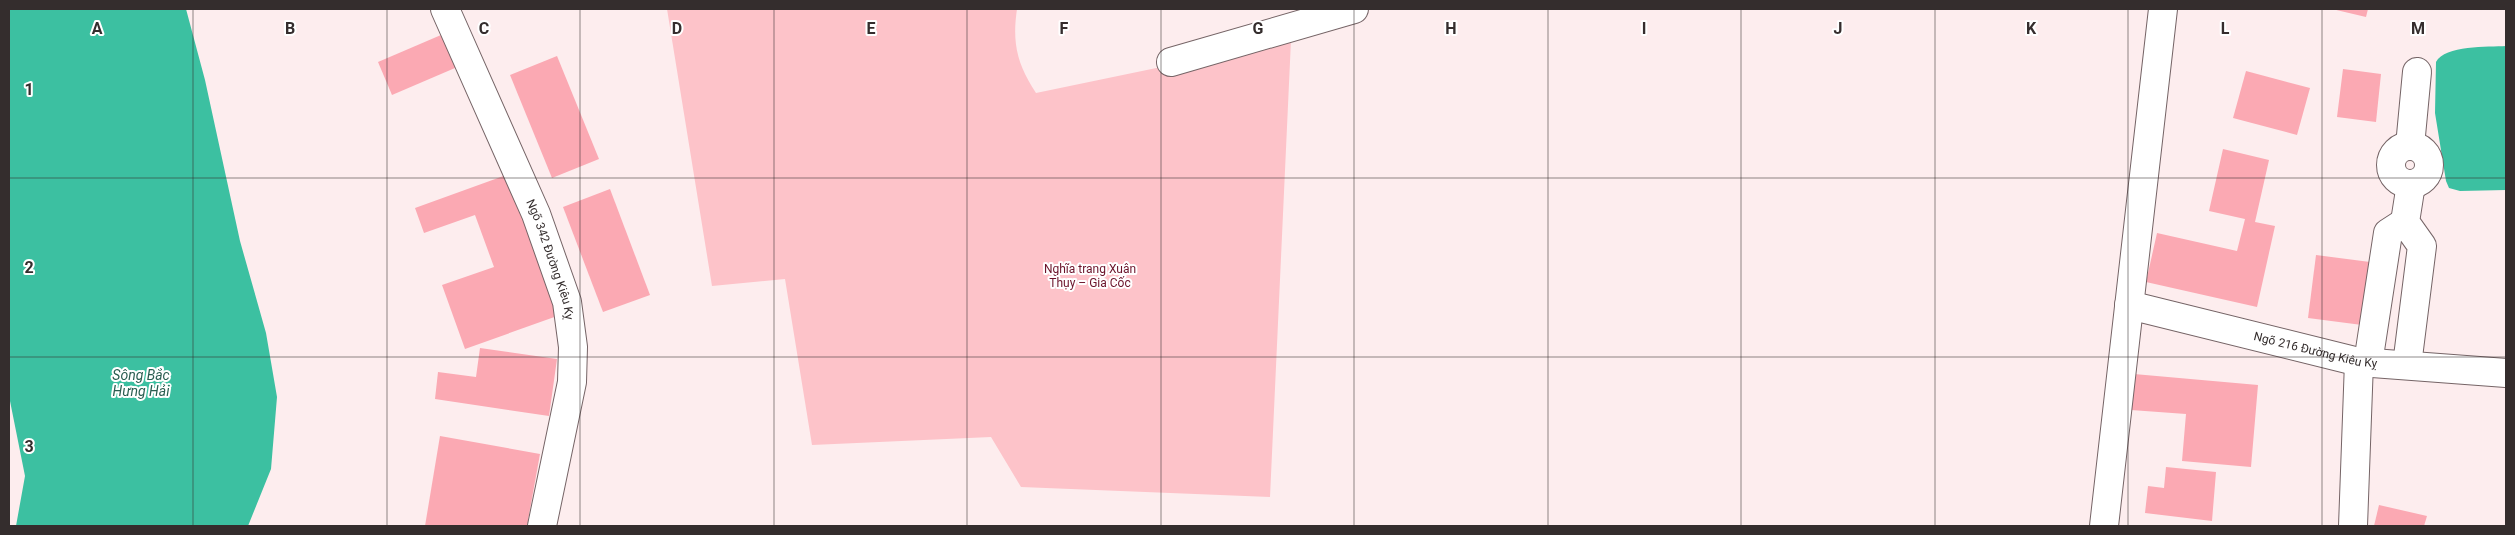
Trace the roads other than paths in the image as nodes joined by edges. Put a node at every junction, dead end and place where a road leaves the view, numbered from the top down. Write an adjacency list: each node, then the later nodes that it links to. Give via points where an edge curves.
1 (445, 9): 11 (street, Ngõ 342 Đường Kiêu Kỵ, via 536,214 567,302 573,347 572,382)
2 (1354, 9): 4 (street)
3 (2162, 9): 7 (street)
4 (1171, 62)
5 (2417, 72): 6 (street, via 2410,146 2419,148 2429,164 2426,174 2411,184)
6 (2405, 222): 8 (street, via 2388,233); 9 (street, via 2422,246)
7 (2129, 305): 8 (street, Ngõ 216 Đường Kiêu Kỵ); 12 (street)
8 (2364, 362): 9 (street, Ngõ 216 Đường Kiêu Kỵ); 13 (street)
9 (2408, 365): 10 (street, Ngõ 216 Đường Kiêu Kỵ)
10 (2506, 373)
11 (542, 526)
12 (2104, 526)
13 (2353, 526)

